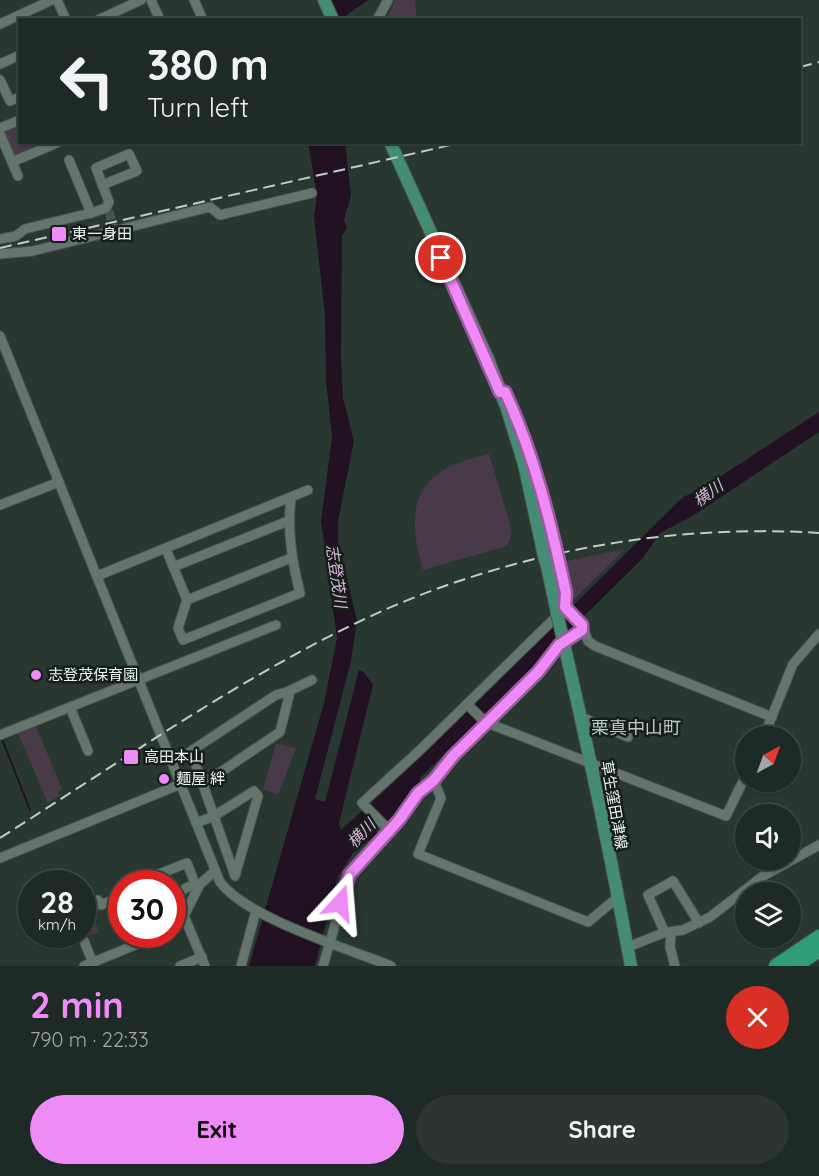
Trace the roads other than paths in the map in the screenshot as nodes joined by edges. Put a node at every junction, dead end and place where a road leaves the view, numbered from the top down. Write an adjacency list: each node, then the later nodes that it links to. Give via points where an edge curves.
1 (52, 0): 14 (street)
2 (57, 0): 8 (street)
3 (141, 0): 9 (street)
4 (151, 0): 10 (street)
5 (194, 0): 11 (street)
6 (324, 0): 12 (main road)
7 (388, 0): 13 (street)
8 (65, 18)
9 (102, 18)
10 (159, 18)
11 (202, 18)
12 (332, 18)
13 (378, 18)
14 (0, 24)
15 (18, 57): 16 (street)
16 (0, 64)
17 (0, 80): 18 (street, via 10,101)
18 (18, 98)
19 (18, 121): 20 (street)
20 (0, 128)
21 (0, 134): 25 (street)
22 (54, 144): 25 (street)
23 (391, 144): 35 (main road, 草生窪田津線)
24 (69, 160): 29 (street)
25 (12, 162): 26 (street)
26 (18, 176)
27 (102, 185): 29 (street, via 109,202 107,210)
28 (312, 193): 32 (street, via 220,215 210,207 33,251)
29 (91, 213): 30 (street, via 25,229)
30 (16, 236): 31 (street); 32 (street)
31 (0, 239)
32 (19, 251): 33 (street)
33 (0, 254)
34 (0, 336): 36 (street)
35 (500, 392): 46 (main road, 草生窪田津線, via 524,464 545,561); 46 (street, via 505,392 513,409 543,494 566,593)
36 (59, 482): 39 (street); 44 (street)
37 (308, 490): 38 (street)
38 (291, 498): 40 (street); 41 (street)
39 (0, 505)
40 (288, 521): 42 (street); 43 (street)
41 (166, 549): 43 (street); 44 (street)
42 (291, 558): 45 (street); 45 (street, via 300,593 183,640 178,628)
43 (173, 567): 45 (street)
44 (97, 576): 50 (street)
45 (187, 600)
46 (563, 609): 48 (street); 53 (street); 55 (main road, 草生窪田津線, bridge, via 564,644)
47 (276, 625): 50 (street)
48 (582, 627): 56 (street, via 595,646); 57 (street, via 559,645 538,672)
49 (819, 634): 56 (street, via 794,664)
50 (139, 680): 54 (street); 64 (street)
51 (312, 680): 52 (street)
52 (287, 692): 65 (street, via 280,732); 65 (street, via 276,695 191,751)
53 (467, 704): 57 (street); 69 (street, via 362,803)
54 (70, 707): 59 (street); 61 (street)
55 (581, 717): 60 (street); 62 (main road, 草生窪田津線)
56 (772, 717): 58 (street)
57 (486, 722): 62 (street); 63 (street)
58 (768, 726)
59 (0, 735)
60 (628, 737)
61 (88, 751)
62 (591, 763): 66 (street, via 726,816); 78 (main road, 草生窪田津線)
63 (434, 780): 69 (street, via 418,793); 78 (street, via 441,798 418,854 588,922)
64 (181, 784): 68 (street); 71 (street)
65 (203, 784): 67 (street)
66 (738, 792)
67 (214, 816): 68 (street); 74 (street); 74 (street, via 254,791 258,796)
68 (196, 823): 73 (street)
69 (389, 830): 86 (street, via 350,874)
70 (819, 845): 83 (street, via 763,876 729,905)
71 (0, 858)
72 (169, 870): 76 (street, via 187,863)
73 (215, 871): 76 (street); 77 (street)
74 (235, 876): 77 (street)
75 (186, 888): 76 (street)
76 (197, 889)
77 (229, 893): 81 (street)
78 (617, 898): 87 (main road, 草生窪田津線)
79 (108, 902): 80 (street)
80 (104, 904)
81 (258, 912): 86 (street); 94 (street)
82 (186, 921): 91 (street)
83 (699, 923): 84 (street); 84 (street, via 673,880 648,895)
84 (668, 933): 87 (street); 98 (street)
85 (819, 937): 99 (highway)
86 (328, 941): 95 (street); 96 (street)
87 (628, 947): 97 (main road, 草生窪田津線)
88 (86, 948): 92 (street)
89 (123, 948): 92 (street)
90 (819, 950): 100 (highway)
91 (203, 962): 93 (street)
92 (89, 964)
93 (180, 966)
94 (241, 966)
95 (323, 966)
96 (391, 966)
97 (631, 966)
98 (675, 966)
99 (776, 966)
100 (795, 966)

